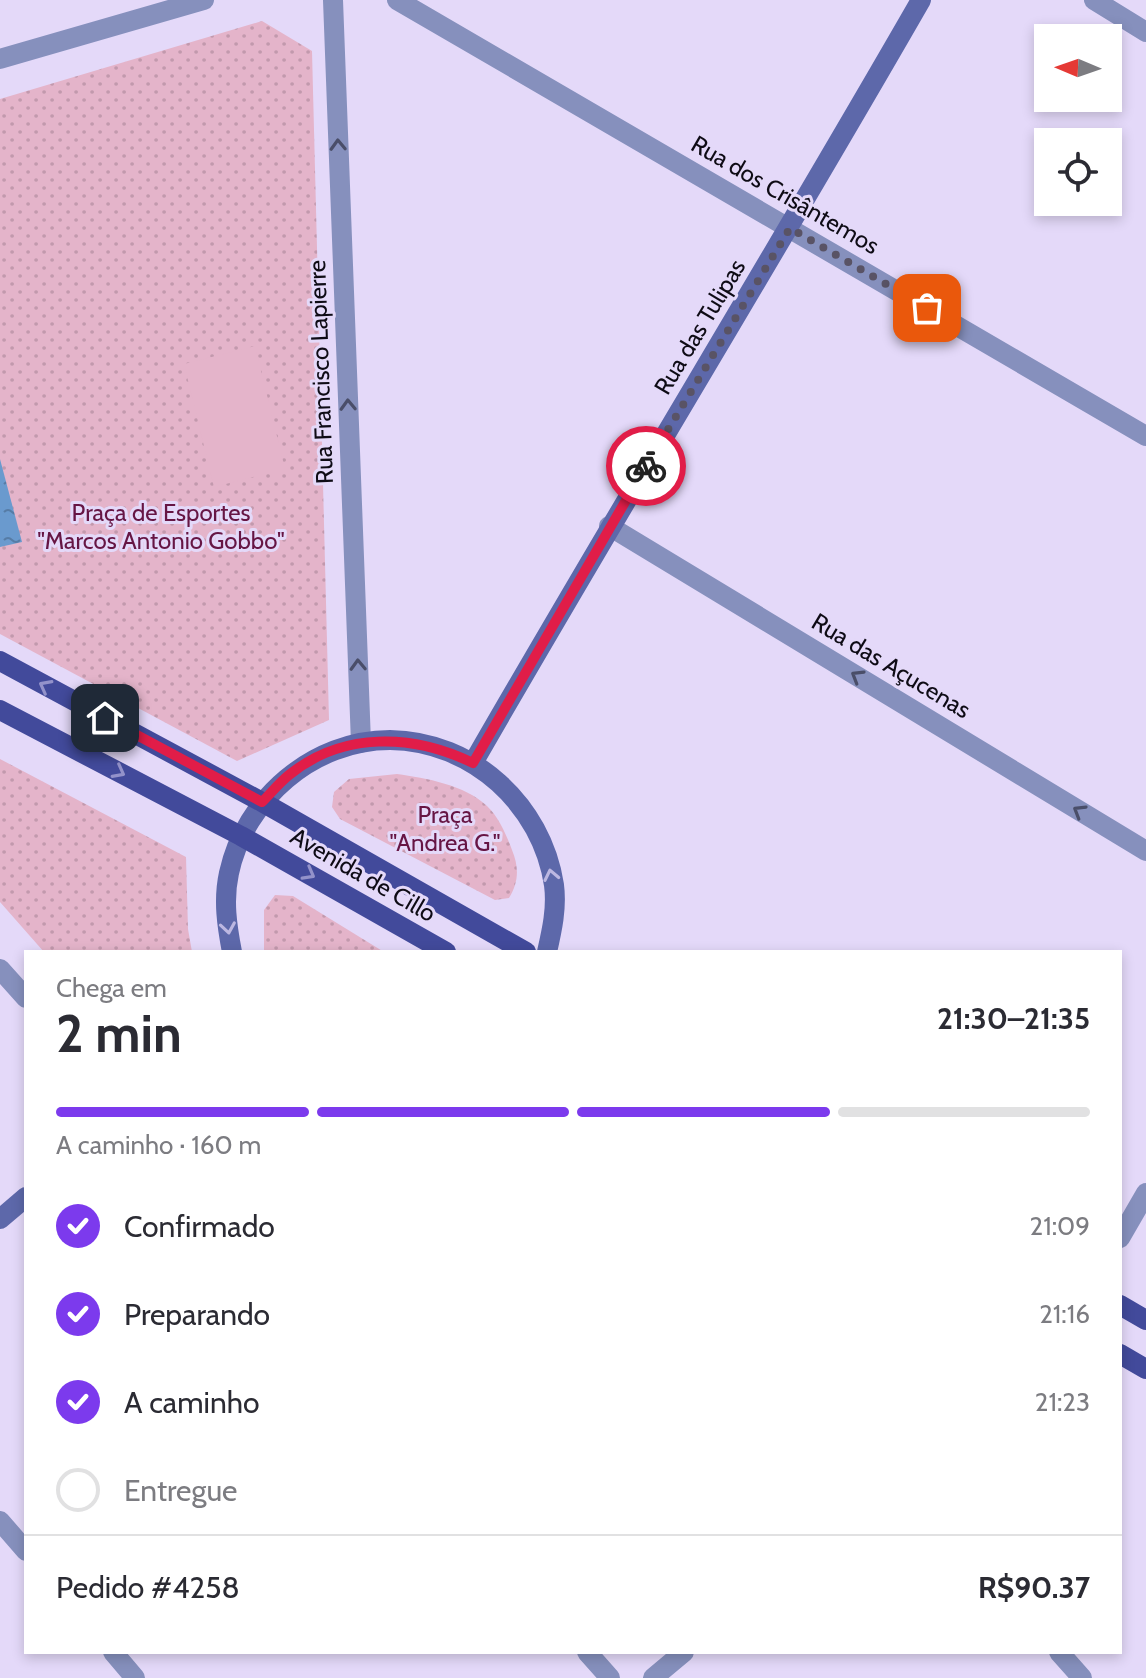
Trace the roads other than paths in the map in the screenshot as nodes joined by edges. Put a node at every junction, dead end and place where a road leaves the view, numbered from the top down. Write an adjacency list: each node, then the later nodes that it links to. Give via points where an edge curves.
1 (204, 0): 7 (street)
2 (333, 0): 13 (street, Rua Francisco Lapierre, one-way to 2)
3 (397, 0): 8 (street, Rua dos Crisântemos)
4 (921, 0): 8 (main road, Rua das Tulipas)
5 (1094, 0): 6 (street)
6 (1146, 32)
7 (0, 59)
8 (790, 228): 9 (street, Rua dos Crisântemos); 10 (main road, Rua das Tulipas)
9 (1146, 436)
10 (609, 526): 14 (main road, Rua das Tulipas); 17 (street, Rua das Açucenas, one-way to 10)
11 (0, 661): 15 (main road, Avenida de Cillo, one-way to 11)
12 (0, 710): 16 (main road, Avenida de Cillo, one-way to 16)
13 (361, 743): 14 (main road, via 419,743); 15 (main road, via 324,754 290,774)
14 (473, 763): 21 (main road, one-way to 14, via 554,887 545,849 528,815 503,785)
15 (262, 802): 16 (main road); 20 (main road, Avenida de Cillo)
16 (241, 836): 18 (main road, one-way to 18, via 228,874 225,914); 19 (main road, Avenida de Cillo, one-way to 19)
17 (1146, 851)
18 (232, 950)
19 (442, 950)
20 (522, 950)
21 (548, 950)
22 (0, 969): 23 (street)
23 (24, 996)
24 (1146, 1193): 27 (street)
25 (24, 1199): 26 (main road)
26 (0, 1219)
27 (1122, 1235)
28 (1122, 1306): 29 (main road)
29 (1146, 1320)
30 (1122, 1355): 31 (main road)
31 (1146, 1369)
32 (0, 1521): 33 (street)
33 (24, 1549)
34 (115, 1654): 38 (street)
35 (589, 1654): 39 (street)
36 (682, 1654): 40 (street)
37 (1061, 1654): 41 (street)
38 (135, 1678)
39 (610, 1678)
40 (653, 1678)
41 (1082, 1678)

